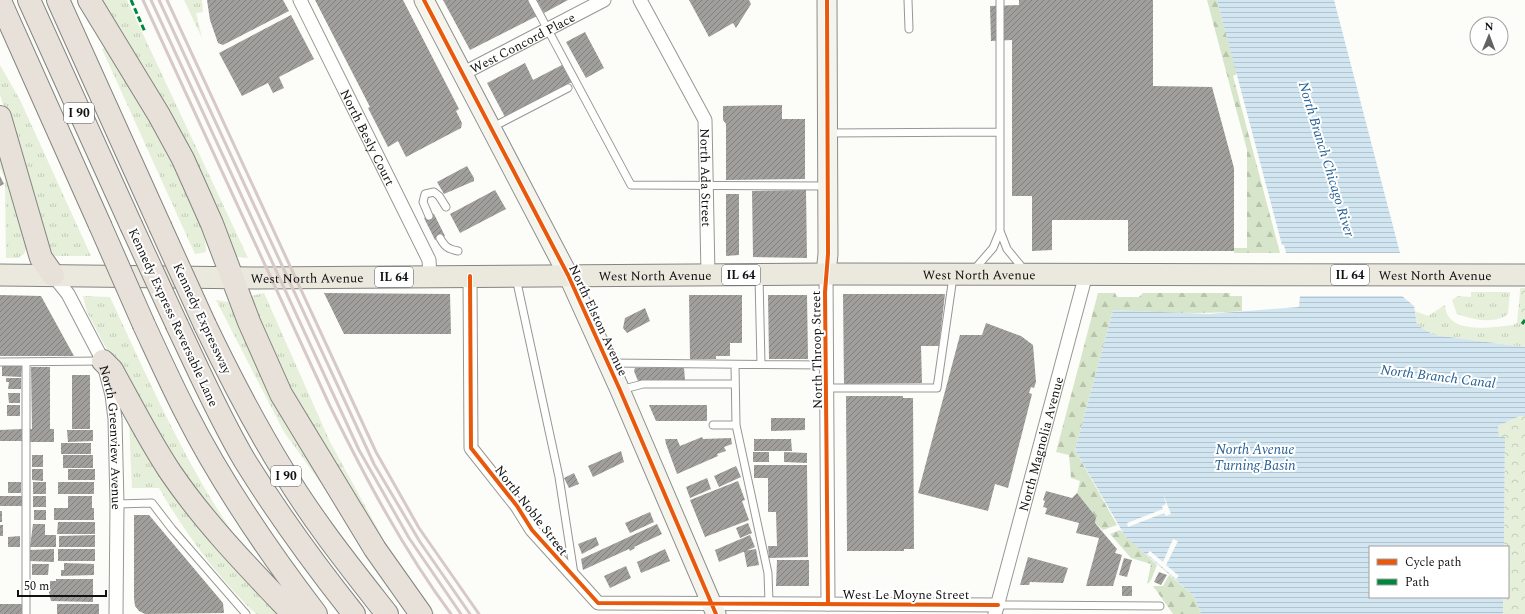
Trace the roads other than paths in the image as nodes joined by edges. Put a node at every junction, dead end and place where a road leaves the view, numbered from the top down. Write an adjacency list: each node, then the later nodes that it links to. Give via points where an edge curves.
1 (28, 0): 68 (highway, Kennedy Express Reversable Lane / I 90, bridge, via 213,402 245,460 288,528)
2 (58, 0): 69 (highway, Kennedy Expressway / I 90, bridge, via 205,326 233,381 284,473 345,561)
3 (89, 0): 41 (highway, via 159,115 179,153 212,224)
4 (300, 0): 38 (street, North Besly Court, via 429,260)
5 (424, 0): 15 (main road, North Elston Avenue)
6 (532, 0): 14 (lane)
7 (604, 0): 14 (street, West Concord Place)
8 (640, 0): 21 (street, North Ada Street, via 705,120)
9 (827, 0): 20 (main road, North Throop Street)
10 (908, 0): 13 (lane)
11 (1000, 0): 19 (lane)
12 (0, 1): 67 (highway, I 90, bridge, via 186,414 218,471 292,583)
13 (909, 29)
14 (548, 30): 15 (street, West Concord Place); 21 (lane, via 631,185)
15 (462, 74): 18 (main road, North Elston Avenue)
16 (568, 88): 18 (lane)
17 (0, 117): 34 (highway, via 41,258)
18 (491, 128): 35 (main road, North Elston Avenue)
19 (1000, 132): 20 (lane); 25 (lane)
20 (827, 133): 22 (main road, North Throop Street)
21 (706, 186): 22 (lane); 36 (street, North Ada Street)
22 (827, 186): 29 (main road, North Throop Street)
23 (446, 207): 24 (lane, via 434,192 425,194 423,202)
24 (429, 216)
25 (1000, 231): 30 (lane, via 991,252); 31 (lane, via 1007,249)
26 (440, 238): 27 (lane, via 449,249)
27 (458, 250)
28 (759, 274): 29 (main road, West North Avenue / IL 64); 36 (main road, West North Avenue / IL 64); 47 (lane)
29 (826, 274): 30 (main road, West North Avenue / IL 64); 48 (street, North Throop Street)
30 (962, 274): 31 (main road, West North Avenue / IL 64); 50 (lane, via 937,388)
31 (1028, 274): 32 (main road, West North Avenue / IL 64)
32 (1086, 274): 37 (main road, West North Avenue / IL 64); 62 (street, North Magnolia Avenue)
33 (0, 275): 34 (main road, West North Avenue / IL 64)
34 (53, 275): 41 (main road, West North Avenue / IL 64); 42 (street, North Greenview Avenue, via 68,294)
35 (568, 275): 36 (main road, West North Avenue / IL 64); 40 (main road, West North Avenue / IL 64); 45 (main road, North Elston Avenue)
36 (708, 275)
37 (1525, 275)
38 (430, 276): 39 (main road, West North Avenue / IL 64); 41 (main road, West North Avenue / IL 64)
39 (470, 276): 40 (main road, West North Avenue / IL 64); 55 (street, North Noble Street, via 471,448 517,506 532,530)
40 (516, 276): 55 (lane, via 559,478)
41 (232, 277): 70 (highway, via 281,394 375,548)
42 (103, 361): 44 (lane); 54 (street, North Greenview Avenue, via 112,395); 66 (highway, via 112,370 176,479 216,531 254,574)
43 (0, 362): 44 (lane)
44 (26, 362): 63 (lane)
45 (608, 364): 46 (lane); 51 (main road, North Elston Avenue)
46 (735, 364): 47 (lane); 49 (lane)
47 (761, 364): 48 (lane)
48 (826, 365): 50 (street, North Throop Street)
49 (735, 384): 51 (lane, via 643,384); 53 (lane)
50 (827, 388): 58 (street, North Throop Street)
51 (620, 390): 60 (main road, North Elston Avenue)
52 (714, 425): 53 (lane)
53 (736, 426): 57 (lane, via 768,573)
54 (117, 504): 64 (street, North Greenview Avenue); 65 (lane, via 152,504)
55 (574, 578): 56 (street, North Noble Street)
56 (598, 603): 60 (street, West Le Moyne Street)
57 (769, 603): 58 (street, West Le Moyne Street); 60 (street, West Le Moyne Street)
58 (828, 604): 61 (street, West Le Moyne Street)
59 (1160, 606): 62 (lane, West Le Moyne Street)
60 (714, 609)
61 (858, 609): 62 (street, West Le Moyne Street)
62 (997, 609)
63 (26, 614)
64 (116, 614)
65 (246, 614)
66 (296, 614)
67 (316, 614)
68 (354, 614)
69 (387, 614)
70 (421, 614)

